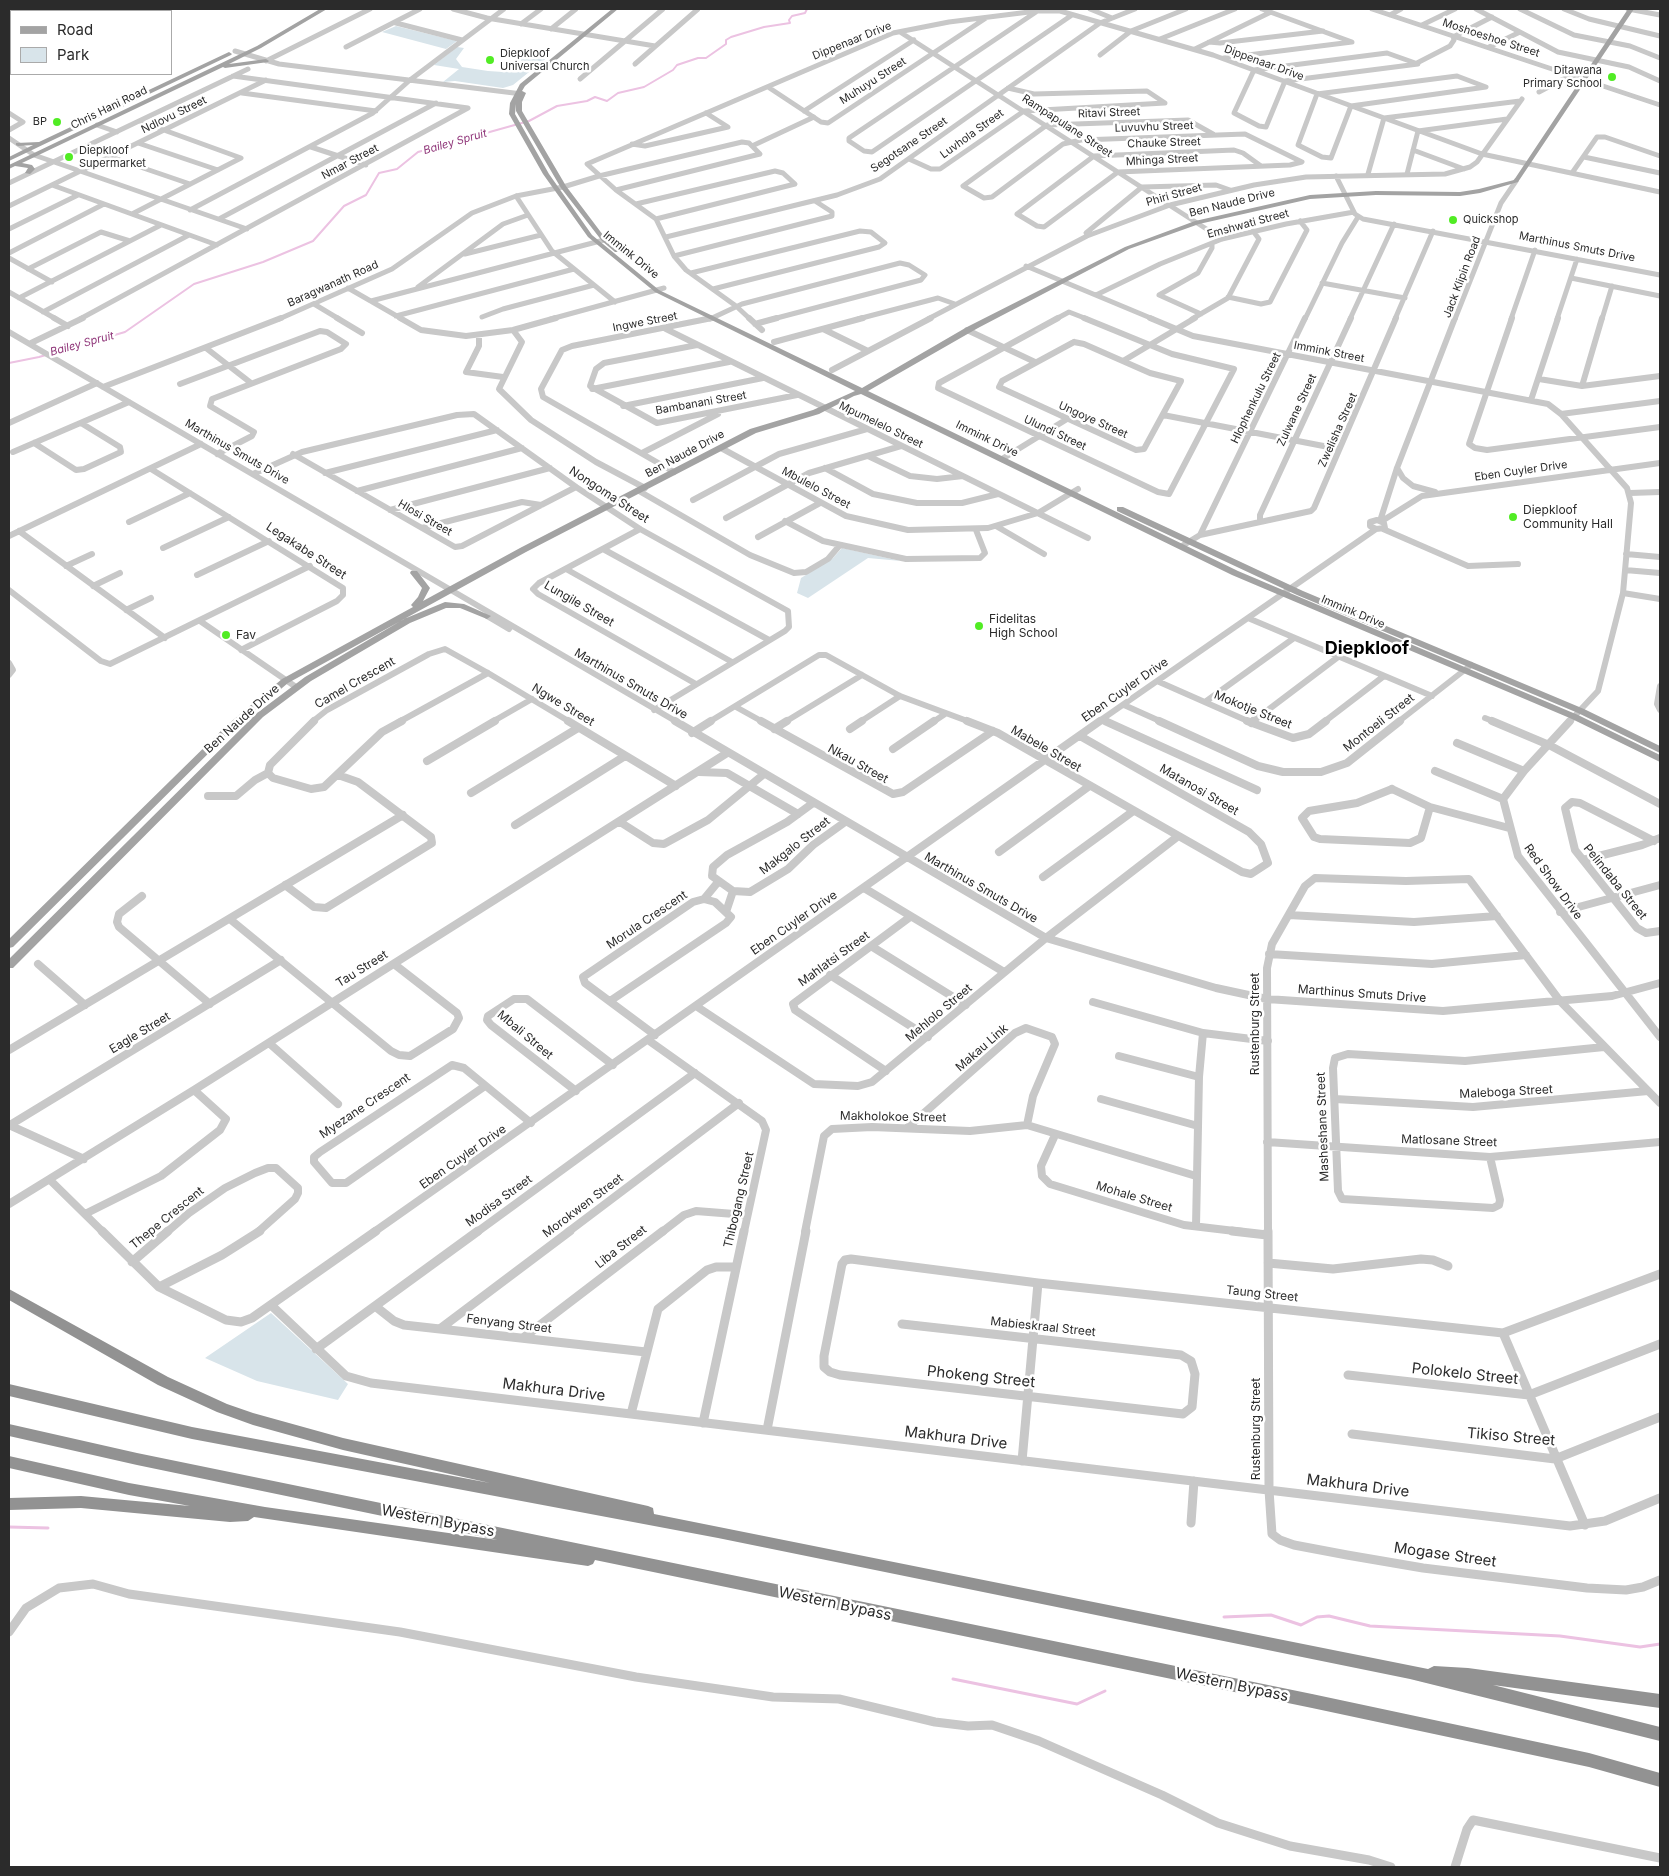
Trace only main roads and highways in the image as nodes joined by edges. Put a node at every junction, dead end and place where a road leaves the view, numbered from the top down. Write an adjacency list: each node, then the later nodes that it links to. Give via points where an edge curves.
1 (315, 9): 11 (main road, Chris Hani Road)
2 (324, 9): 8 (main road, Chris Hani Road)
3 (615, 9): 6 (main road)
4 (623, 9): 6 (main road)
5 (1630, 9): 18 (main road, Jack Klipin Road)
6 (587, 35): 9 (main road)
7 (263, 61): 8 (main road)
8 (214, 69): 12 (main road, Chris Hani Road)
9 (519, 93): 10 (main road, Immink Drive, via 519,112); 10 (main road, Immink Drive, via 512,109 517,124)
10 (525, 131): 19 (main road, Immink Drive)
11 (45, 142): 13 (main road); 13 (main road, Chris Hani Road)
12 (52, 146): 13 (main road, Chris Hani Road); 14 (main road)
13 (27, 149): 15 (main road, Chris Hani Road); 16 (main road, Chris Hani Road)
14 (46, 156)
15 (9, 158)
16 (9, 168): 17 (main road, via 28,165 32,169)
17 (28, 173)
18 (1516, 181): 22 (main road, Ben Naude Drive, via 1460,194 1345,194 1282,202 1197,222 1126,248 1061,280)
19 (560, 188): 20 (main road, Immink Drive, via 604,240); 20 (main road, Immink Drive, via 595,242)
20 (660, 289): 21 (main road, Immink Drive)
21 (714, 317): 22 (main road, Immink Drive); 22 (main road, Immink Drive, via 832,370)
22 (860, 390): 25 (main road, Ben Naude Drive, via 825,408 757,430 721,448 534,546); 26 (main road, Immink Drive, via 1286,591)
23 (414, 573): 25 (main road, via 425,584 426,593)
24 (487, 616): 25 (main road, via 461,606 445,605)
25 (404, 619): 29 (main road, Ben Naude Drive, via 285,681 229,728); 30 (main road, Ben Naude Drive, via 296,687 244,730)
26 (1578, 714): 27 (main road, Immink Drive); 28 (main road, Immink Drive)
27 (1660, 750)
28 (1660, 759)
29 (9, 945)
30 (9, 965)
31 (9, 1294): 37 (highway, via 162,1380 253,1419 343,1444 631,1507)
32 (9, 1390): 37 (highway, via 192,1433)
33 (9, 1430): 38 (highway, Western Bypass)
34 (9, 1462): 36 (highway, via 129,1489)
35 (9, 1504): 36 (highway, via 80,1502 230,1516)
36 (265, 1514): 38 (highway)
37 (718, 1532): 39 (highway)
38 (694, 1575): 42 (highway, Western Bypass, via 1322,1703 1589,1760)
39 (1410, 1672): 40 (highway, via 1468,1675); 41 (highway)
40 (1660, 1701)
41 (1660, 1734)
42 (1660, 1780)

